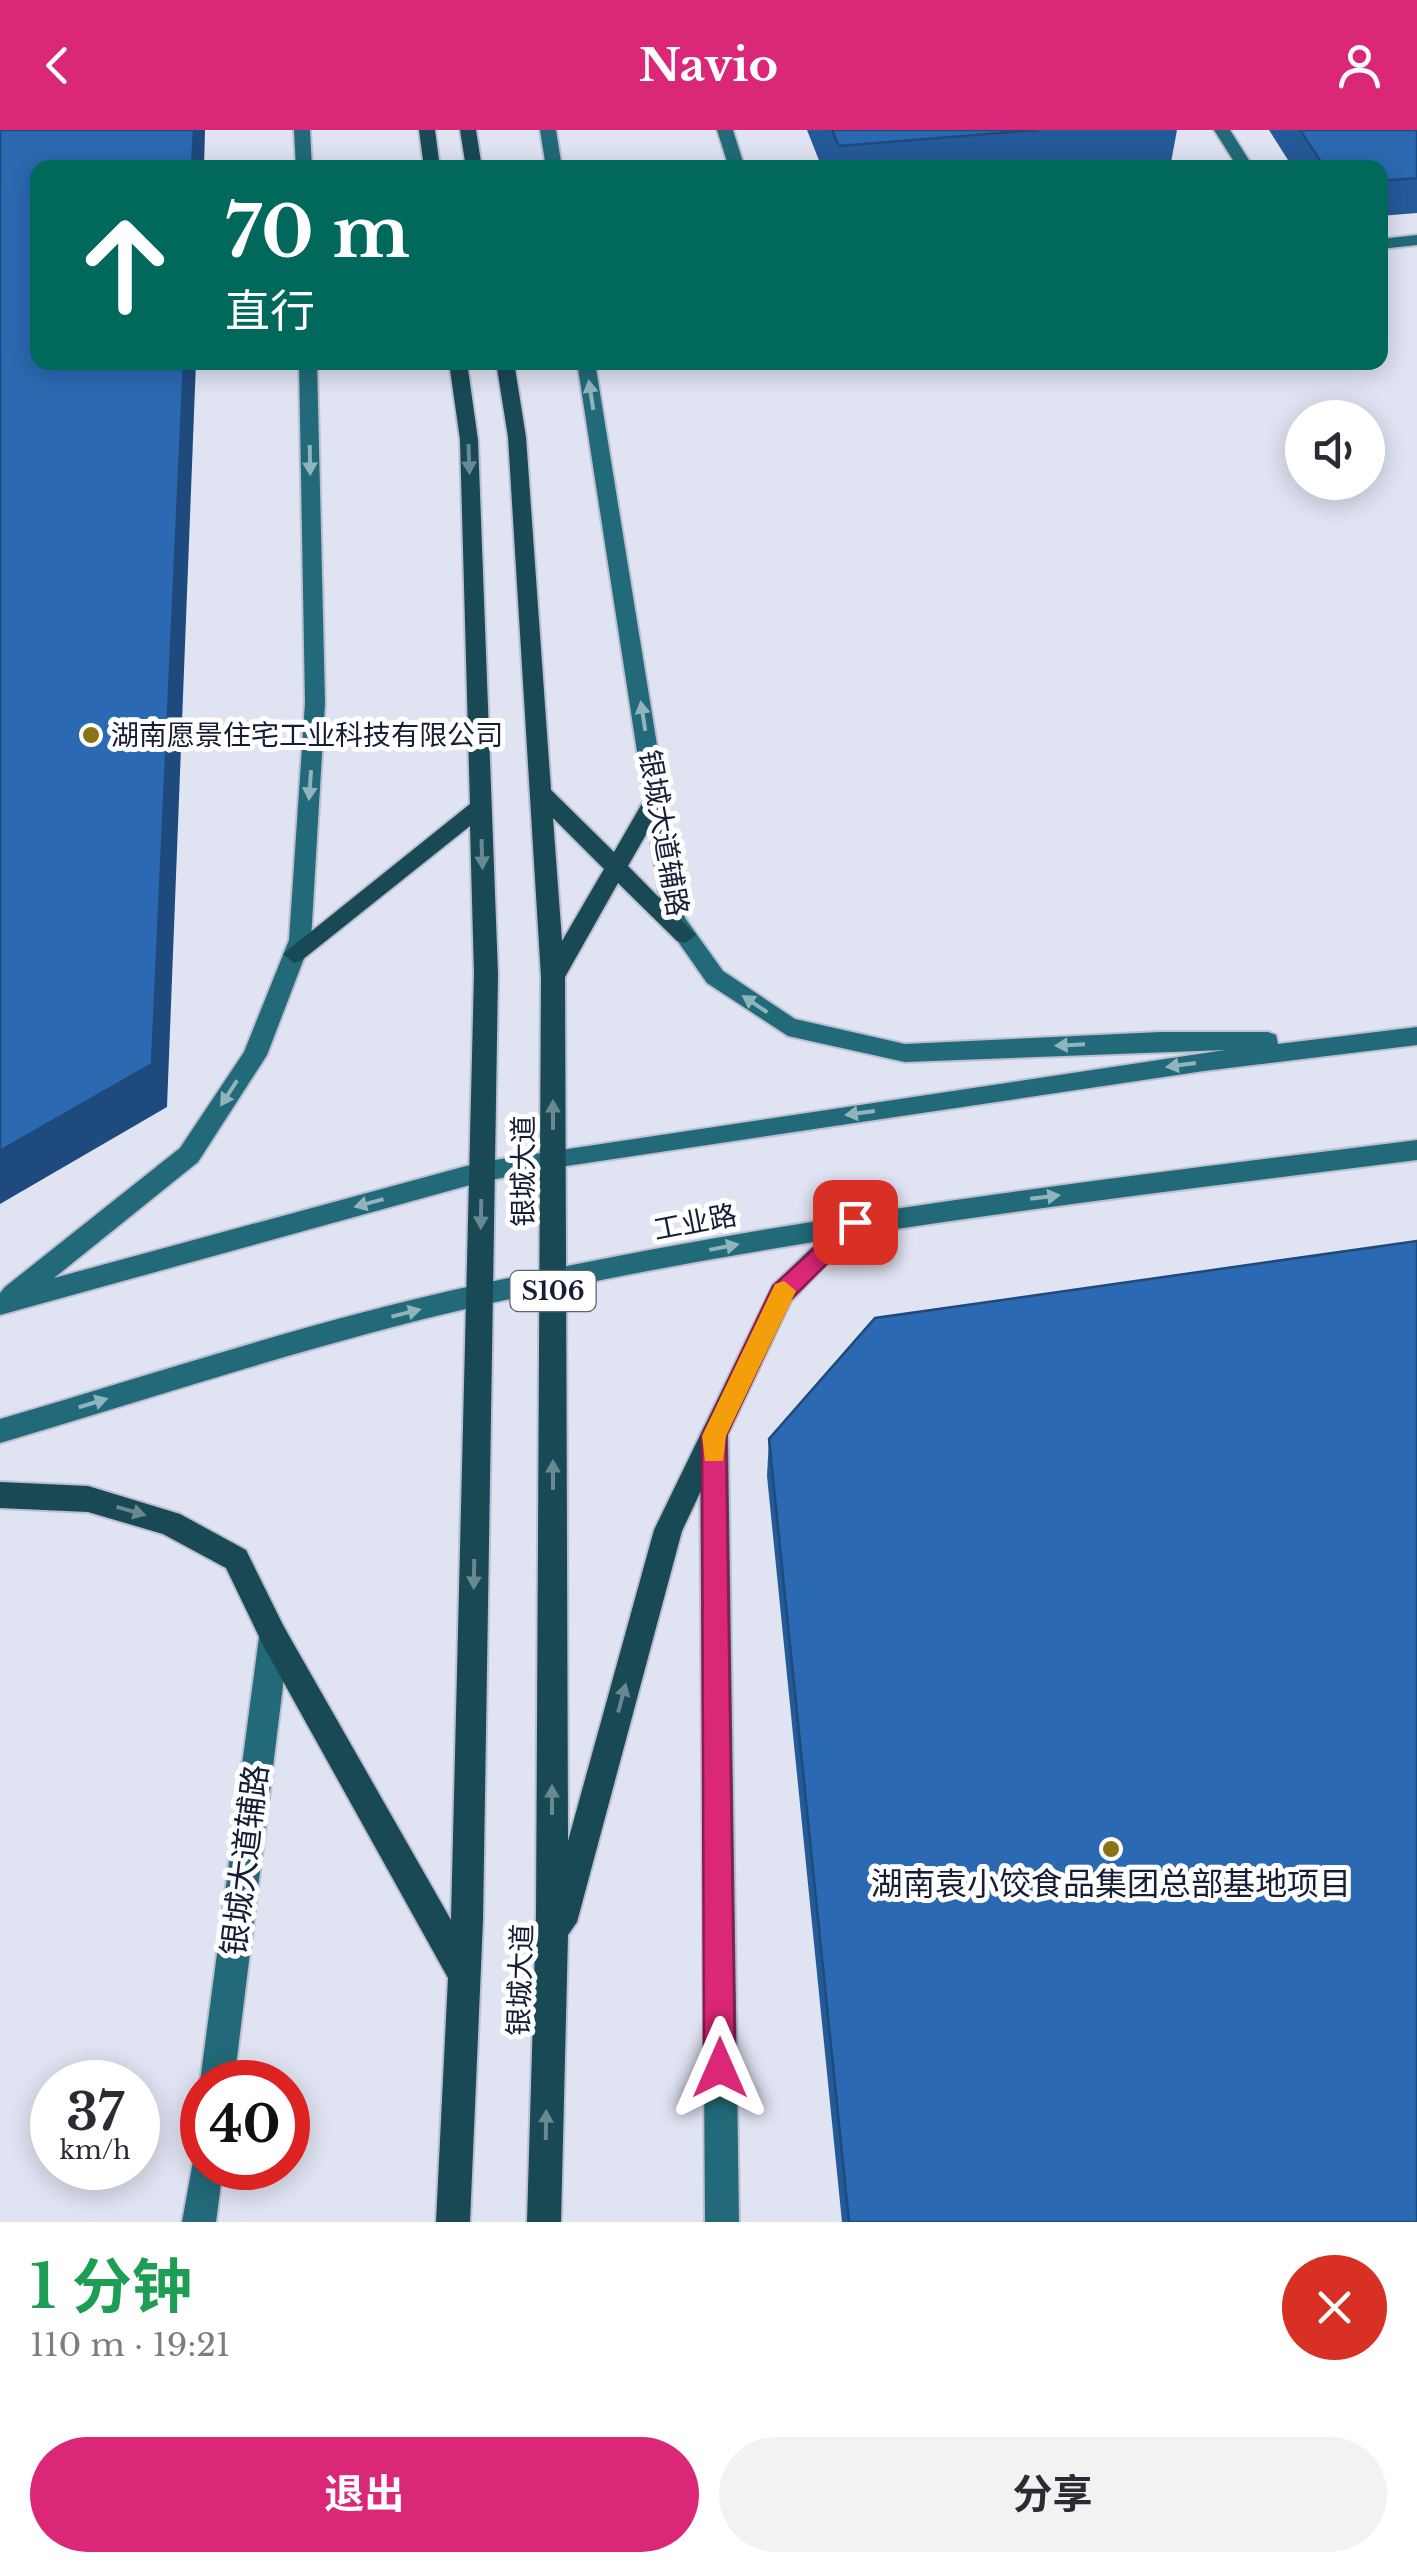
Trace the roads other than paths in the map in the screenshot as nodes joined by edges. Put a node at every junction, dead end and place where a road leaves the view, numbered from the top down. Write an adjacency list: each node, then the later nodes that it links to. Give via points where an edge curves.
1 (302, 130): 7 (street)
2 (427, 130): 8 (main road)
3 (468, 130): 9 (main road)
4 (548, 130): 10 (street)
5 (726, 130): 11 (street)
6 (1222, 130): 12 (street)
7 (304, 160)
8 (431, 160)
9 (473, 160)
10 (553, 160)
11 (735, 160)
12 (1241, 160)
13 (1417, 240): 14 (street)
14 (1388, 243)
15 (308, 370): 23 (street, one-way to 23, via 315,703)
16 (459, 370): 21 (main road, 银城大道 / S106, one-way to 21, via 469,440)
17 (506, 370): 19 (main road, 银城大道 / S106, via 517,436)
18 (587, 370): 20 (street, 银城大道辅路, one-way to 18)
19 (541, 793): 22 (main road); 24 (main road, 银城大道 / S106)
20 (656, 798): 22 (street, 银城大道辅路, via 674,920); 24 (main road)
21 (480, 807): 23 (main road); 29 (main road, 银城大道 / S106, one-way to 29, via 486,974)
22 (685, 935): 26 (street, 银城大道辅路, one-way to 22, via 1161,1041 905,1053 788,1027 715,977)
23 (294, 954): 32 (street, one-way to 32, via 255,1055 189,1155)
24 (553, 977): 28 (main road, 银城大道 / S106, one-way to 24)
25 (1417, 1036): 26 (street)
26 (1378, 1041): 28 (street, one-way to 28)
27 (1417, 1150): 30 (street, 工业路, one-way to 27)
28 (553, 1158): 29 (street); 37 (main road, 银城大道 / S106, one-way to 28)
29 (481, 1172): 31 (main road, 银城大道 / S106, one-way to 31); 32 (street, one-way to 32)
30 (855, 1222): 31 (street, 工业路, one-way to 30); 34 (main road, via 782,1293)
31 (479, 1295): 33 (street, 工业路, one-way to 31, via 295,1342); 38 (main road, 银城大道 / S106, one-way to 38)
32 (2, 1303)
33 (0, 1431)
34 (714, 1436): 37 (main road, one-way to 34, via 668,1530); 44 (street)
35 (0, 1495): 36 (main road, one-way to 36, via 88,1499 170,1523 236,1559)
36 (274, 1637): 38 (main road); 39 (street, 银城大道辅路)
37 (550, 1960): 43 (main road, 银城大道 / S106, one-way to 37)
38 (465, 1976): 42 (main road, 银城大道 / S106)
39 (220, 2060)
40 (203, 2190): 41 (street)
41 (199, 2222)
42 (452, 2222)
43 (544, 2222)
44 (722, 2222)

